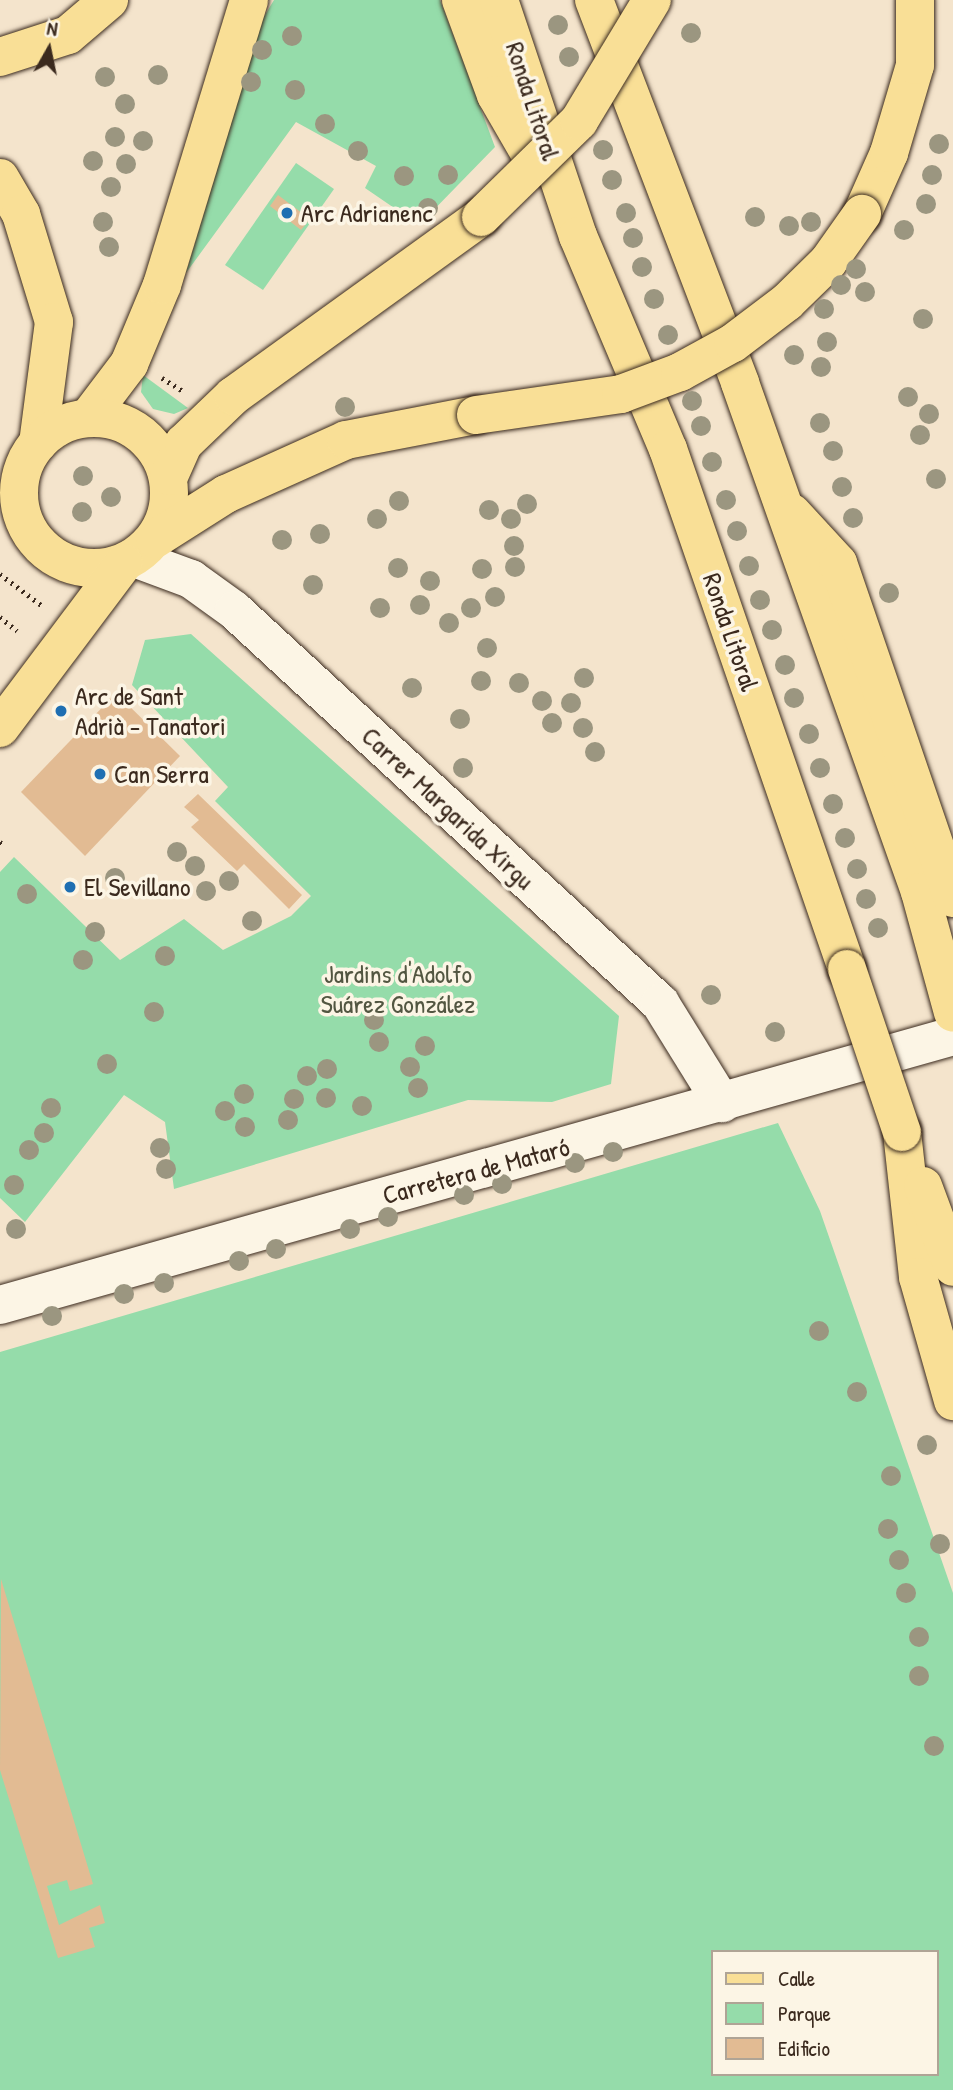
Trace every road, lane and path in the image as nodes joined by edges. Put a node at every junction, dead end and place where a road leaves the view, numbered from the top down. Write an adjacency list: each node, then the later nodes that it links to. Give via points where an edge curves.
1 (109, 0): 8 (main road, via 68,35)
2 (249, 0): 13 (main road, via 162,285 129,364)
3 (461, 0): 10 (main road, via 496,95)
4 (499, 0): 10 (main road, Ronda Litoral)
5 (594, 0): 22 (main road, via 781,501)
6 (652, 0): 15 (main road, bridge, via 634,39 579,121 481,217 233,396 184,443)
7 (915, 0): 16 (main road, bridge, via 915,65 889,153 862,214 828,262 787,302 733,343 680,372 621,394 346,440 226,494)
8 (0, 57)
9 (0, 178): 14 (main road, via 21,214 54,321)
10 (578, 236): 27 (main road, Ronda Litoral, bridge, via 668,449)
11 (150, 370): 12 (path)
12 (190, 399)
13 (88, 418): 14 (main road); 15 (main road, via 115,420 139,432 158,452)
14 (20, 471): 16 (main road, via 19,497 36,541 76,567)
15 (169, 477): 16 (main road, via 169,509)
16 (138, 553): 21 (main road); 26 (street, Carrer Margarida Xirgu, via 191,579 234,610 650,993)
17 (0, 574): 18 (path)
18 (41, 606)
19 (0, 617): 20 (path)
20 (17, 631)
21 (0, 728)
22 (937, 895): 23 (main road)
23 (947, 967): 24 (main road)
24 (953, 1013)
25 (953, 1036): 26 (street, Carretera de Mataró)
26 (722, 1103): 29 (street, Carretera de Mataró)
27 (902, 1132): 28 (main road, Ronda Litoral); 30 (main road, via 918,1277)
28 (953, 1267)
29 (4, 1295)
30 (952, 1397)

